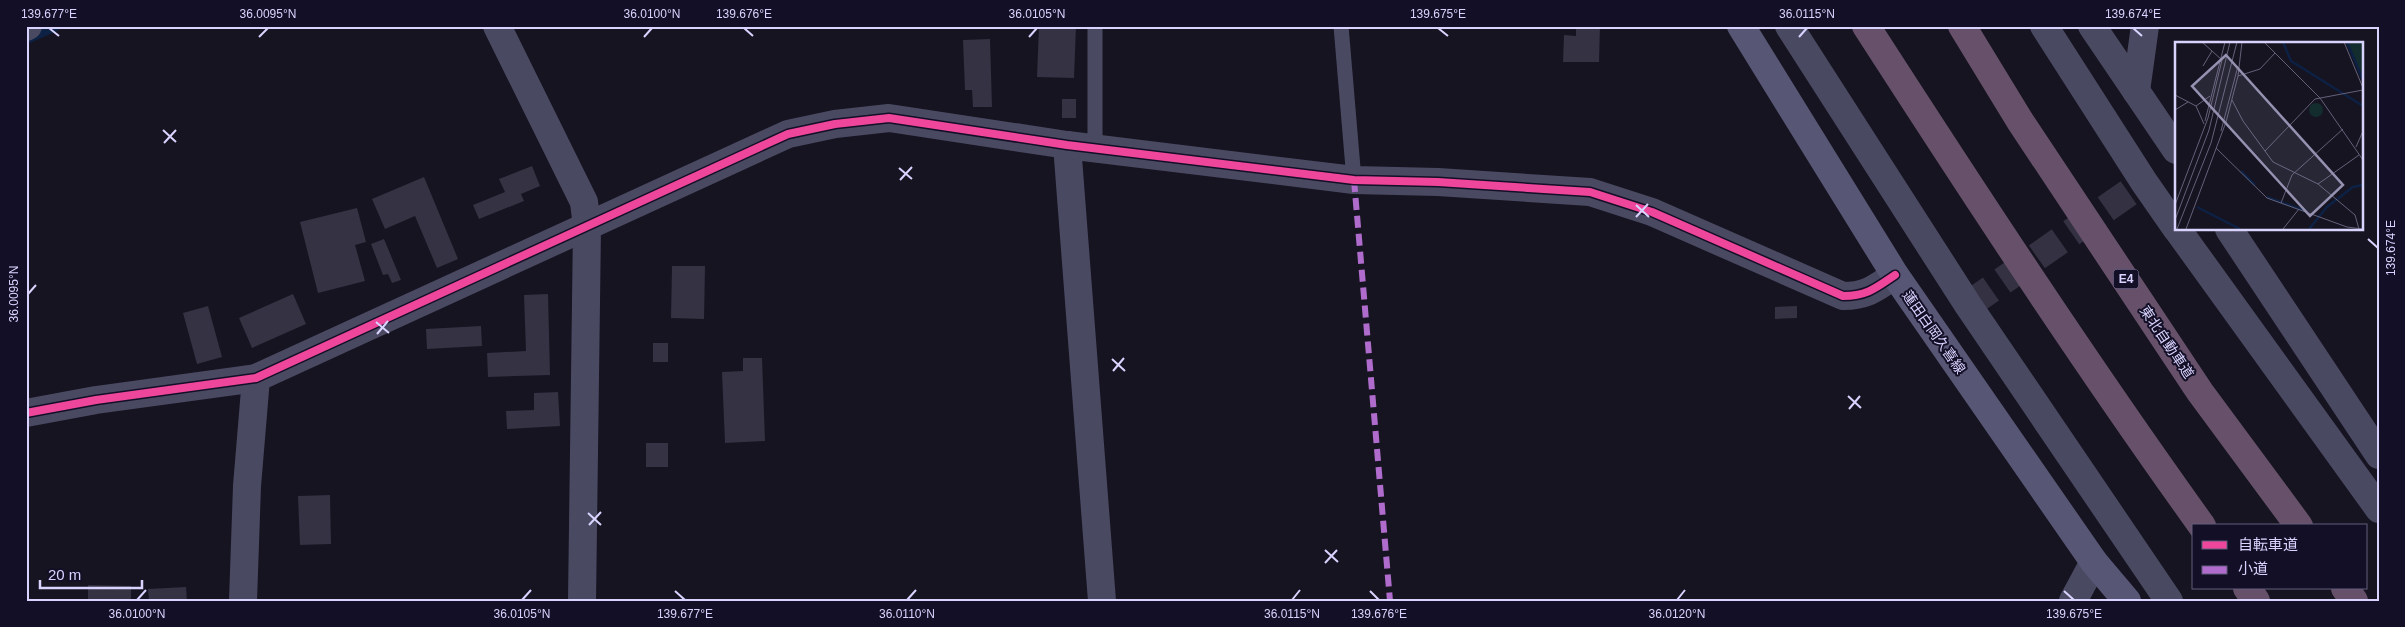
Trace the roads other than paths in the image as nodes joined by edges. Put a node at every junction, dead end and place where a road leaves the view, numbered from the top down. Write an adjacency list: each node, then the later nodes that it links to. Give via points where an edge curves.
1 (497, 26): 17 (street, via 584,202)
2 (1095, 26): 13 (lane)
3 (1341, 26): 15 (lane)
4 (1741, 26): 20 (main road, 蓮田白岡久喜線)
5 (1789, 26): 35 (street, via 1968,305)
6 (1866, 26): 25 (highway, via 1967,183)
7 (1962, 26): 26 (highway, 東北自動車道 / E4, via 2020,121 2200,392)
8 (2044, 26): 16 (street)
9 (2092, 26): 11 (street)
10 (2145, 26): 11 (street)
11 (2136, 91): 14 (street)
12 (1067, 145): 13 (street); 17 (street, via 889,118 835,124 788,134); 32 (street)
13 (1095, 148): 15 (street)
14 (2175, 149)
15 (1354, 180): 20 (street, via 1590,192 1652,212 1843,296 1869,292)
16 (2175, 225)
17 (587, 227): 21 (street); 31 (street)
18 (2178, 230): 24 (street)
19 (2230, 230): 23 (street)
20 (1895, 275): 27 (main road, 蓮田白岡久喜線)
21 (256, 378): 22 (street); 30 (street, via 247,486)
22 (26, 413)
23 (2379, 455)
24 (2379, 509)
25 (2201, 524)
26 (2298, 524)
27 (2094, 562): 33 (street); 34 (main road, 蓮田白岡久喜線)
28 (2248, 590): 36 (highway)
29 (2346, 590): 37 (highway)
30 (243, 601)
31 (582, 601)
32 (1102, 601)
33 (2073, 601)
34 (2127, 601)
35 (2169, 601)
36 (2256, 601)
37 (2354, 601)

